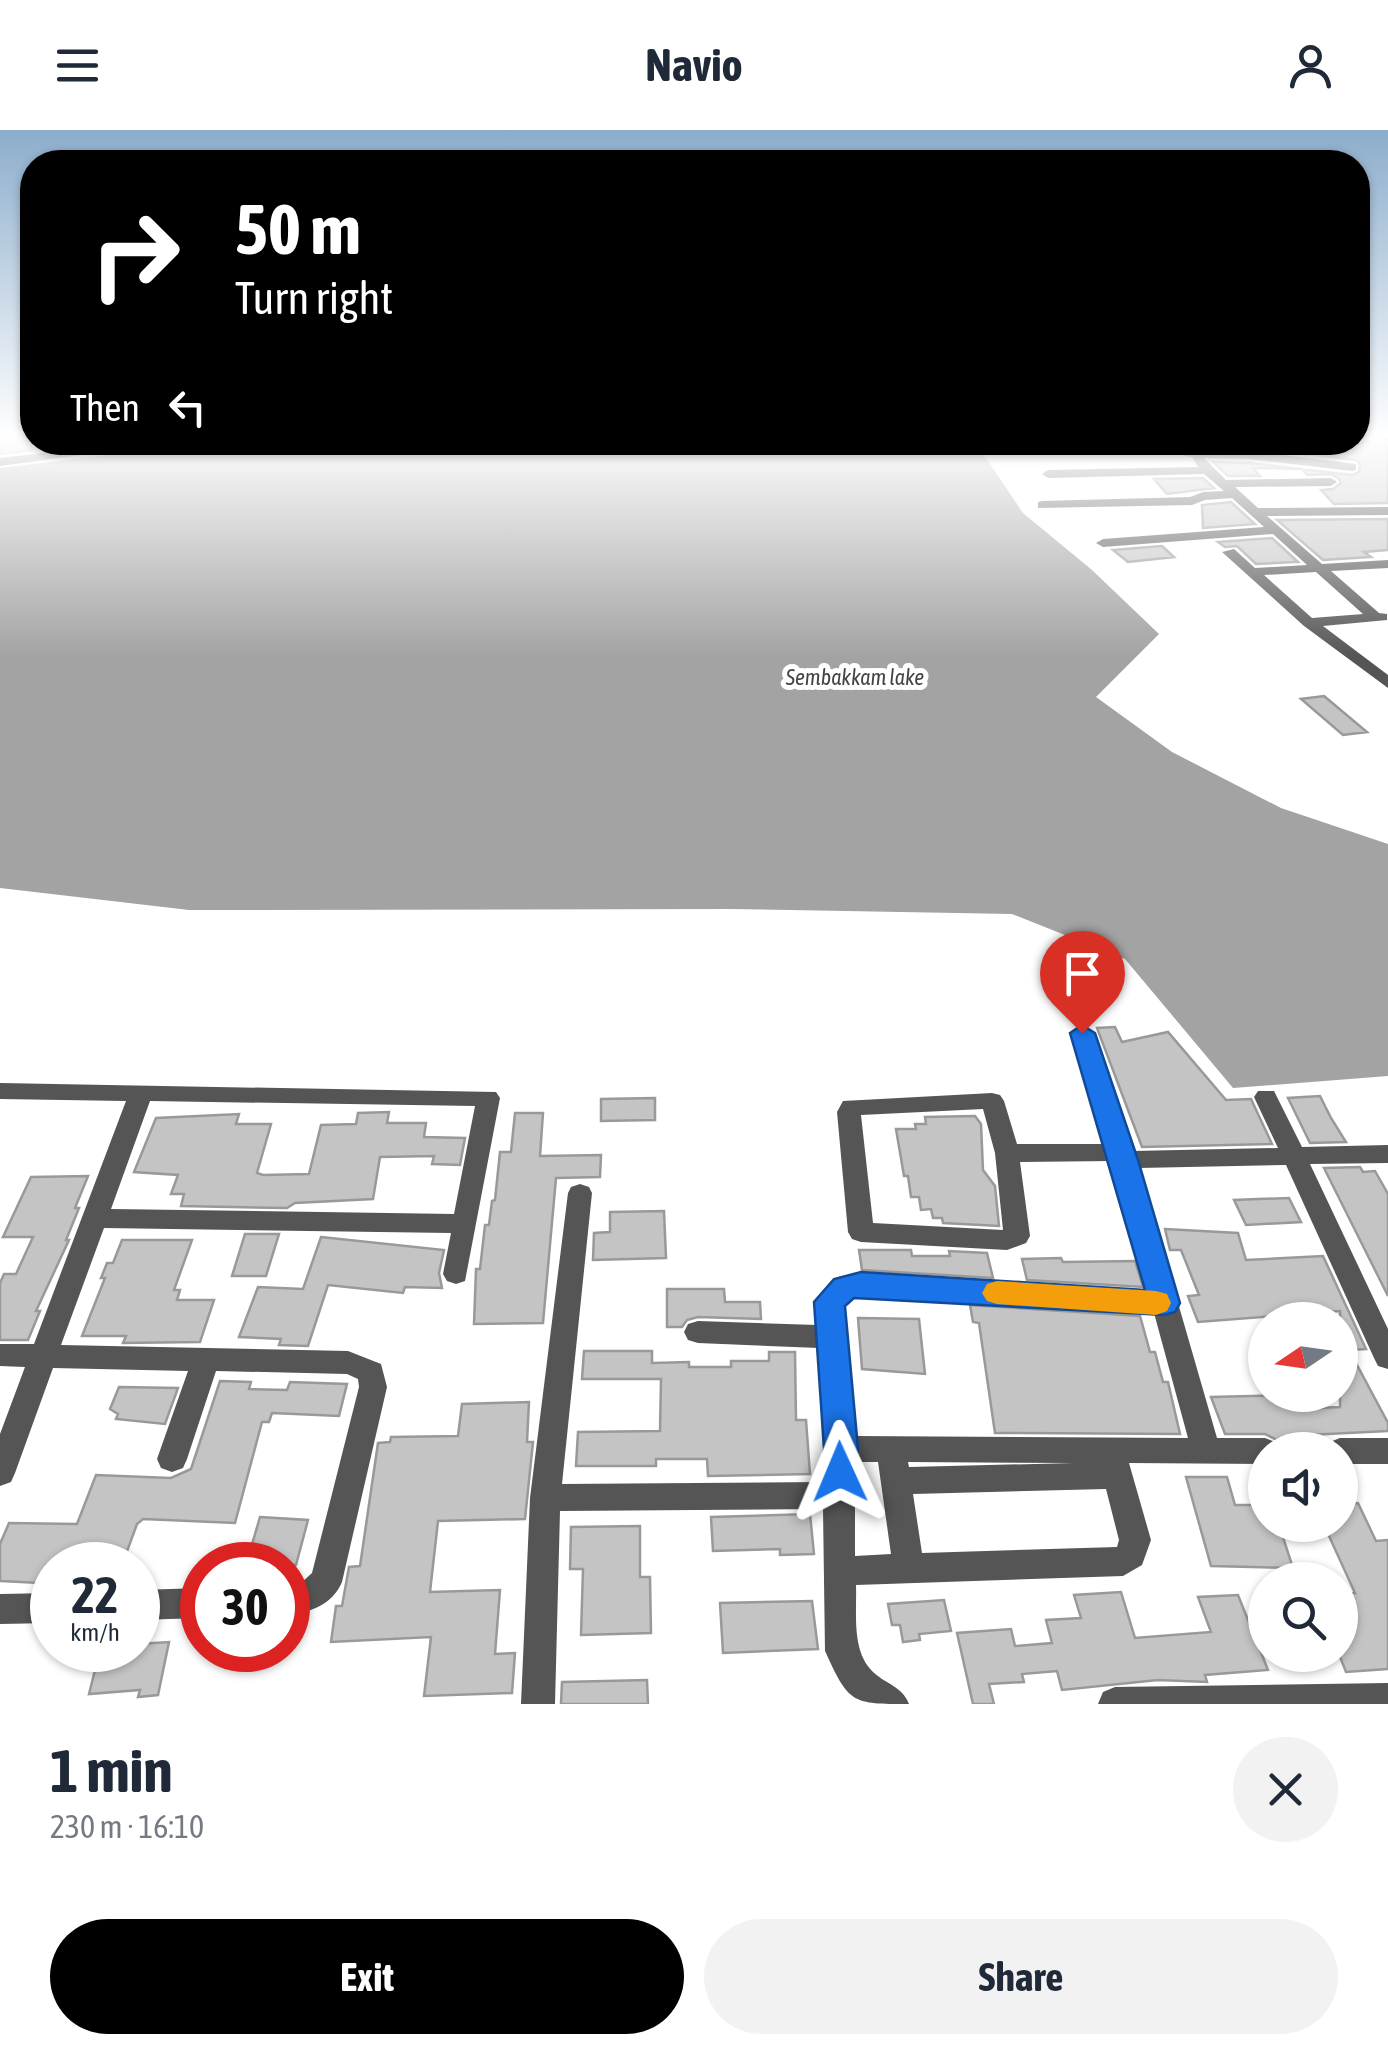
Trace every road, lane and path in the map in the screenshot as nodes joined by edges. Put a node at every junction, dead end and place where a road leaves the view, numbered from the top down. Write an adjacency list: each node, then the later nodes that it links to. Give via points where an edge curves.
1 (1388, 511): 2 (street)
2 (1254, 512): 3 (street)
3 (1274, 530): 4 (street); 7 (street)
4 (1103, 543)
5 (1229, 552): 8 (street)
6 (1388, 564): 7 (street)
7 (1318, 568): 8 (street); 9 (street)
8 (1251, 572): 10 (street)
9 (1382, 617): 10 (street)
10 (1310, 623): 11 (street)
11 (1388, 684)
12 (1082, 1033): 18 (street)
13 (0, 1091): 14 (street)
14 (141, 1092): 21 (street); 22 (street, via 488,1098)
15 (1266, 1097): 19 (street)
16 (1007, 1153): 16 (street, via 992,1101 852,1107 861,1232 1017,1236); 18 (street)
17 (1388, 1154): 19 (street)
18 (1123, 1156): 19 (street); 24 (street)
19 (1294, 1156): 25 (street)
20 (580, 1192): 43 (street)
21 (93, 1218): 22 (street); 29 (street)
22 (464, 1224): 23 (street)
23 (456, 1274)
24 (1164, 1303): 27 (street, via 861,1284 829,1302); 34 (street)
25 (1382, 1331): 30 (street)
26 (698, 1332): 27 (street)
27 (832, 1336): 32 (street)
28 (0, 1356): 29 (street)
29 (40, 1357): 31 (street); 40 (street)
30 (1388, 1358)
31 (206, 1360): 38 (street); 46 (street, via 348,1363 371,1372 326,1582)
32 (841, 1449): 33 (street); 42 (street)
33 (891, 1449): 39 (street); 41 (street)
34 (1206, 1450): 35 (street); 39 (street)
35 (1248, 1451)
36 (1358, 1451): 37 (street)
37 (1388, 1451)
38 (172, 1459)
39 (1114, 1463): 41 (street); 44 (street, via 1136,1540 1123,1560)
40 (0, 1472)
41 (896, 1480): 44 (street)
42 (838, 1495): 43 (street); 45 (street)
43 (546, 1498): 50 (street)
44 (909, 1568): 45 (street)
45 (840, 1570): 51 (street, via 842,1651 860,1683)
46 (310, 1595)
47 (30, 1608): 48 (street)
48 (0, 1609)
49 (1388, 1700): 52 (street)
50 (538, 1704)
51 (892, 1704)
52 (1115, 1704)

